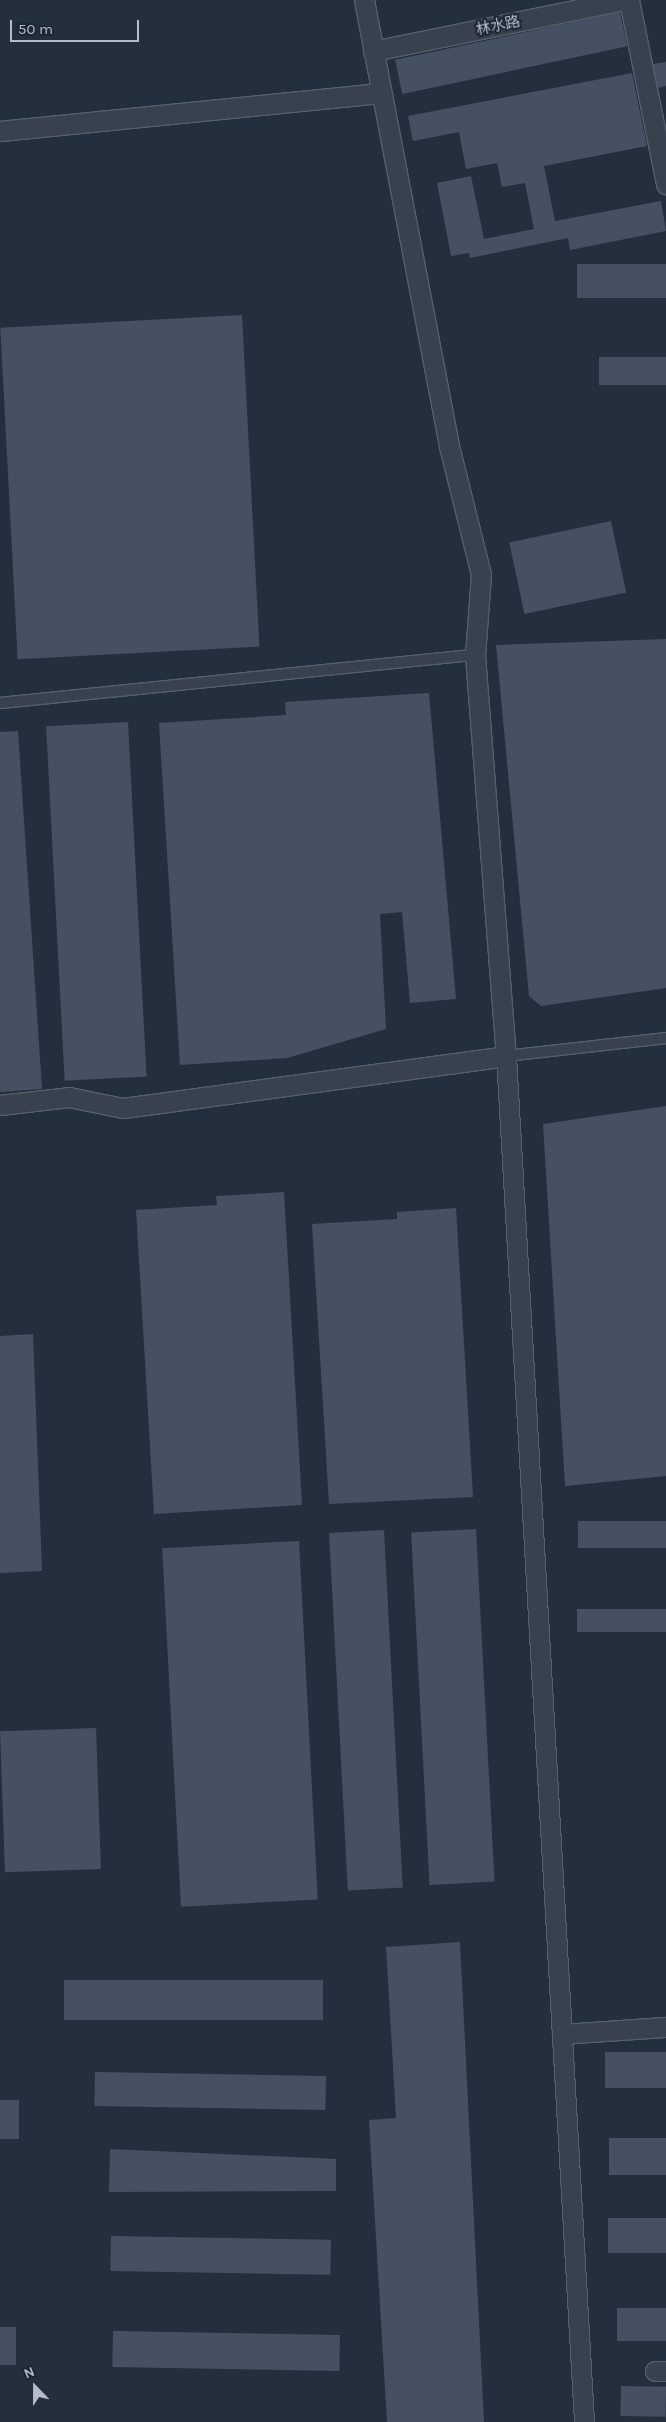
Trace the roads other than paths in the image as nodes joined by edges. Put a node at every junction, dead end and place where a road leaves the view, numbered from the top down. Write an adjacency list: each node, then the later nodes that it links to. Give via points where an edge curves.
1 (364, 0): 4 (street)
2 (623, 0): 4 (street, 林水路)
3 (630, 0): 7 (street)
4 (374, 52): 5 (street)
5 (381, 92): 6 (street); 8 (street, via 449,446 481,574)
6 (0, 131)
7 (666, 184)
8 (475, 655): 9 (lane); 11 (street)
9 (0, 703)
10 (666, 1038): 11 (lane)
11 (506, 1056): 12 (street, via 122,1108 69,1097); 14 (street)
12 (0, 1105)
13 (666, 2027): 14 (street)
14 (562, 2034): 15 (street)
15 (584, 2422)

